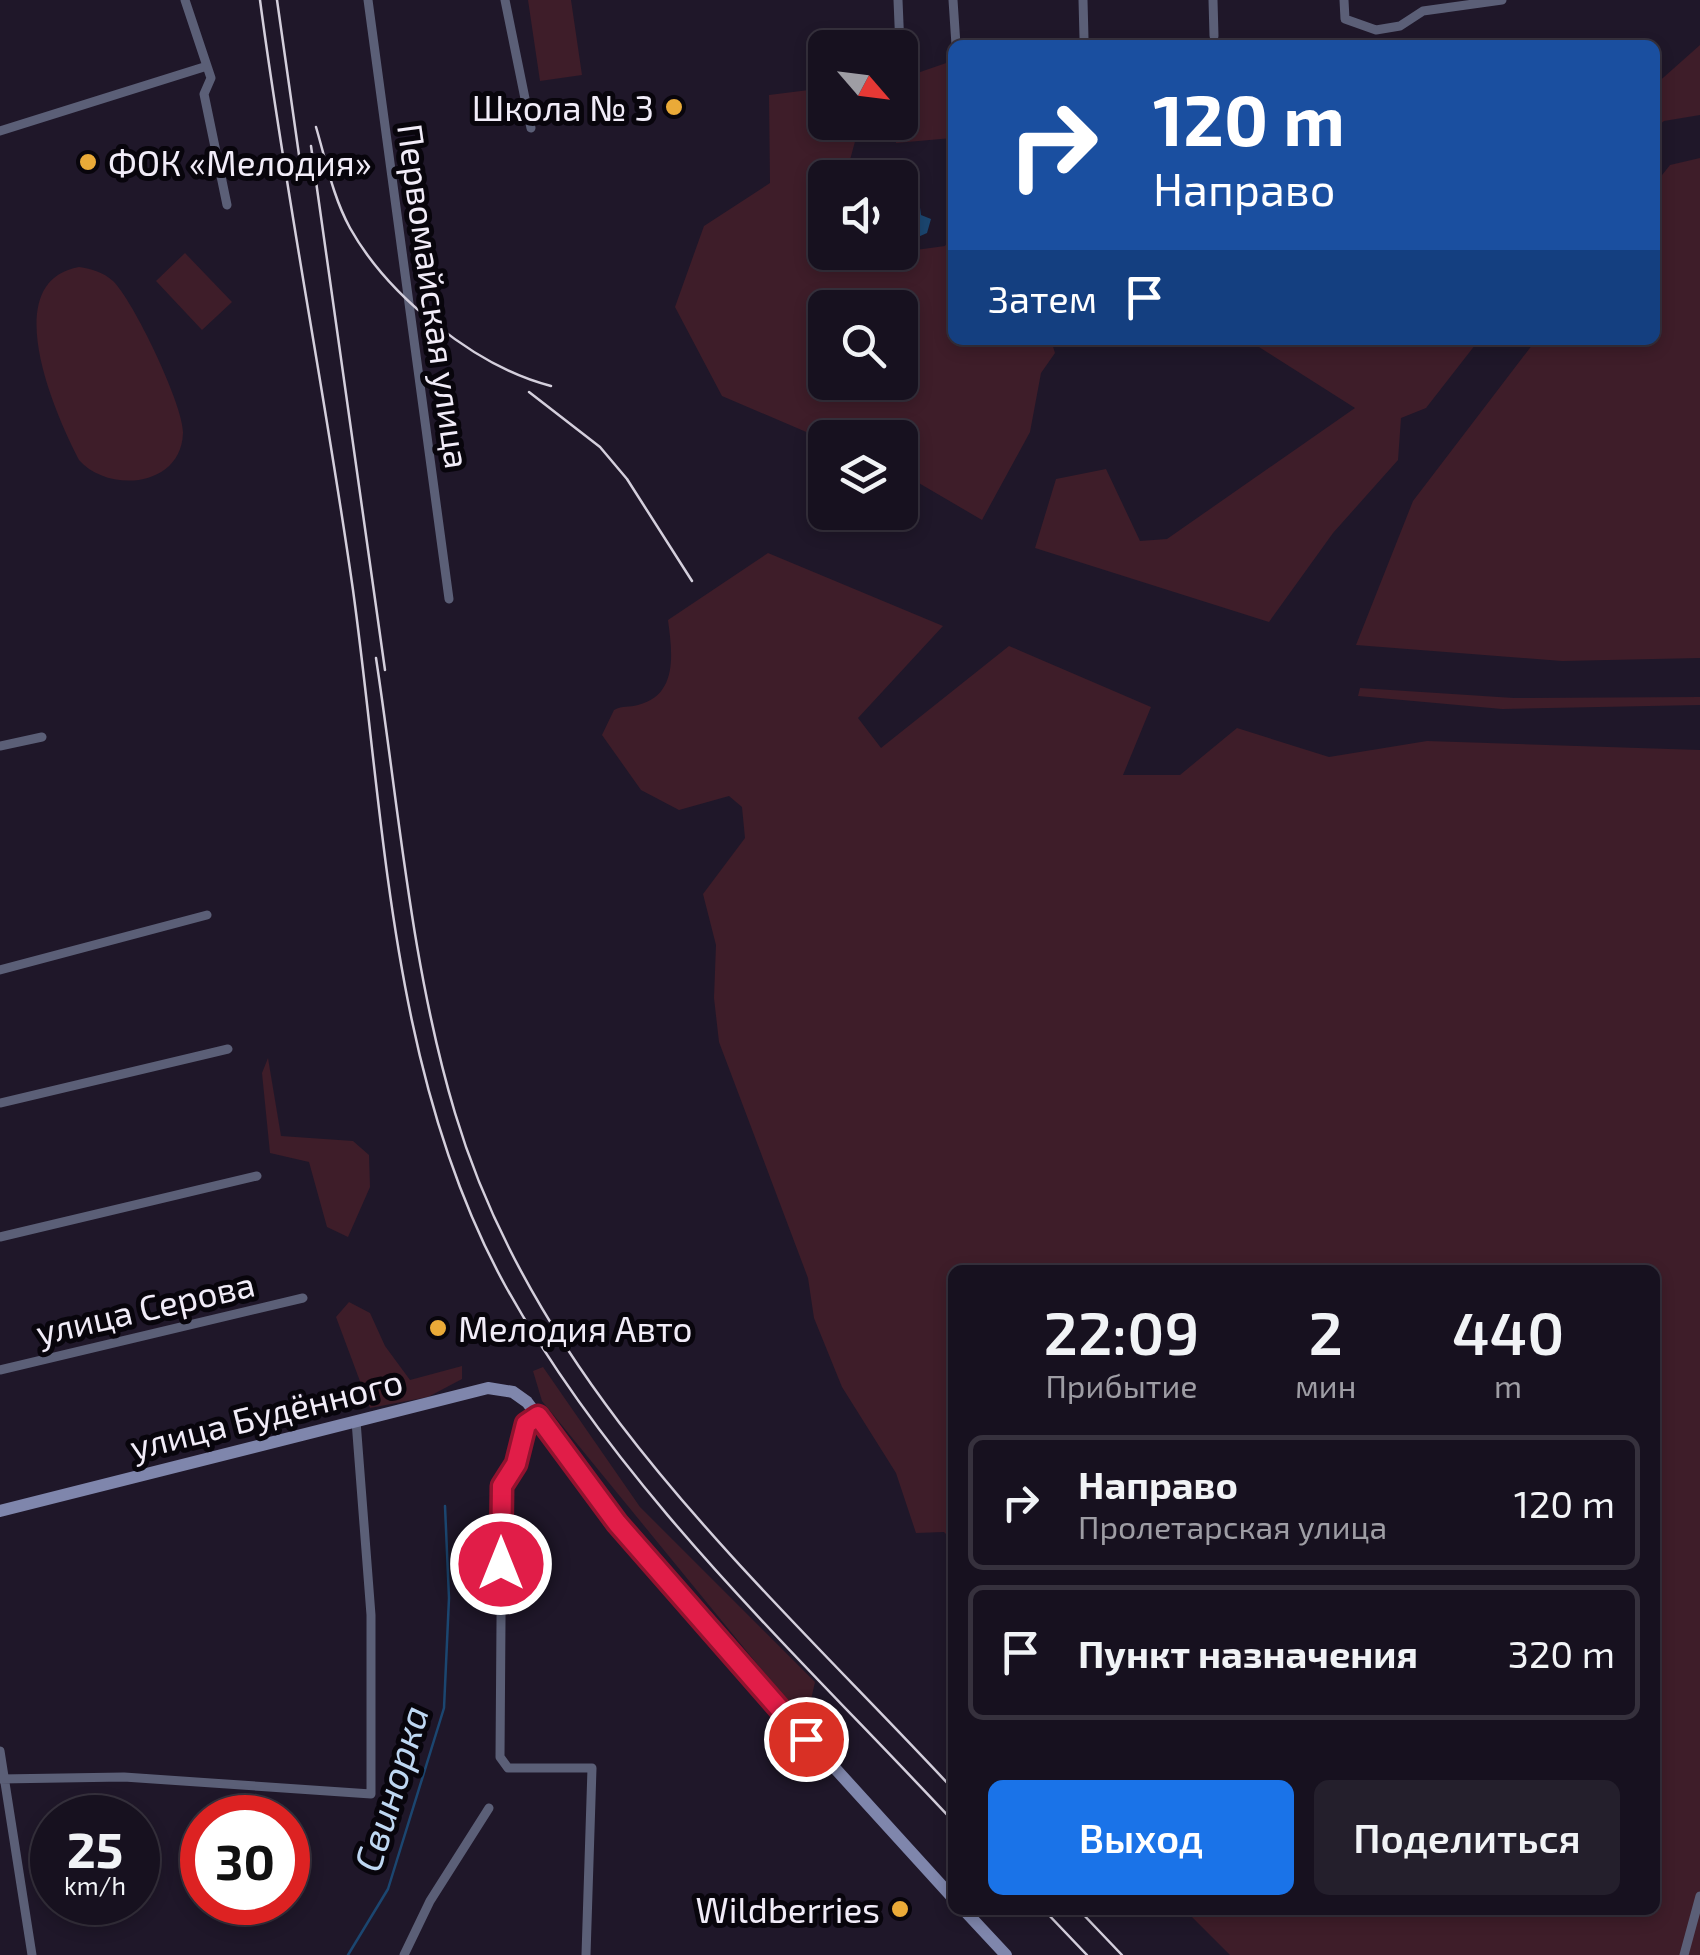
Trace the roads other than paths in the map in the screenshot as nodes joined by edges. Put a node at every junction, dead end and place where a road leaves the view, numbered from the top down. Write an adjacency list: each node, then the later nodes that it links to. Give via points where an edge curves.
1 (185, 0): 14 (street)
2 (368, 0): 18 (street, Первомайская улица)
3 (504, 0): 15 (street)
4 (898, 0): 10 (street)
5 (954, 0): 13 (street)
6 (1083, 0): 12 (street)
7 (1212, 0): 11 (street)
8 (1344, 0): 9 (street, via 1345,19 1376,30 1400,26 1423,11)
9 (1502, 0)
10 (899, 30)
11 (1214, 36)
12 (1084, 38)
13 (956, 40)
14 (204, 67): 16 (street); 17 (street, via 212,78 204,94)
15 (530, 128)
16 (0, 131)
17 (227, 205)
18 (449, 600)
19 (42, 737): 20 (street)
20 (0, 746)
21 (207, 914): 22 (street)
22 (0, 970)
23 (228, 1049): 24 (street)
24 (0, 1103)
25 (257, 1176): 26 (street)
26 (0, 1237)
27 (304, 1298): 28 (street, улица Серова)
28 (0, 1370)
29 (538, 1416): 30 (main road, улица Будённого, via 518,1394 498,1388); 35 (main road, улица Будённого, via 617,1523 712,1634); 40 (street, via 526,1424 516,1464 502,1486 500,1757 508,1768 592,1768)
30 (356, 1421): 31 (main road, улица Будённого); 33 (street, via 371,1615 371,1794 124,1777)
31 (0, 1512)
32 (0, 1751): 33 (street)
33 (2, 1778): 38 (street)
34 (489, 1808): 39 (street)
35 (948, 1893)
36 (1700, 1896): 42 (street)
37 (969, 1915): 41 (main road)
38 (32, 1955)
39 (404, 1955)
40 (586, 1955)
41 (1006, 1955)
42 (1684, 1955)

